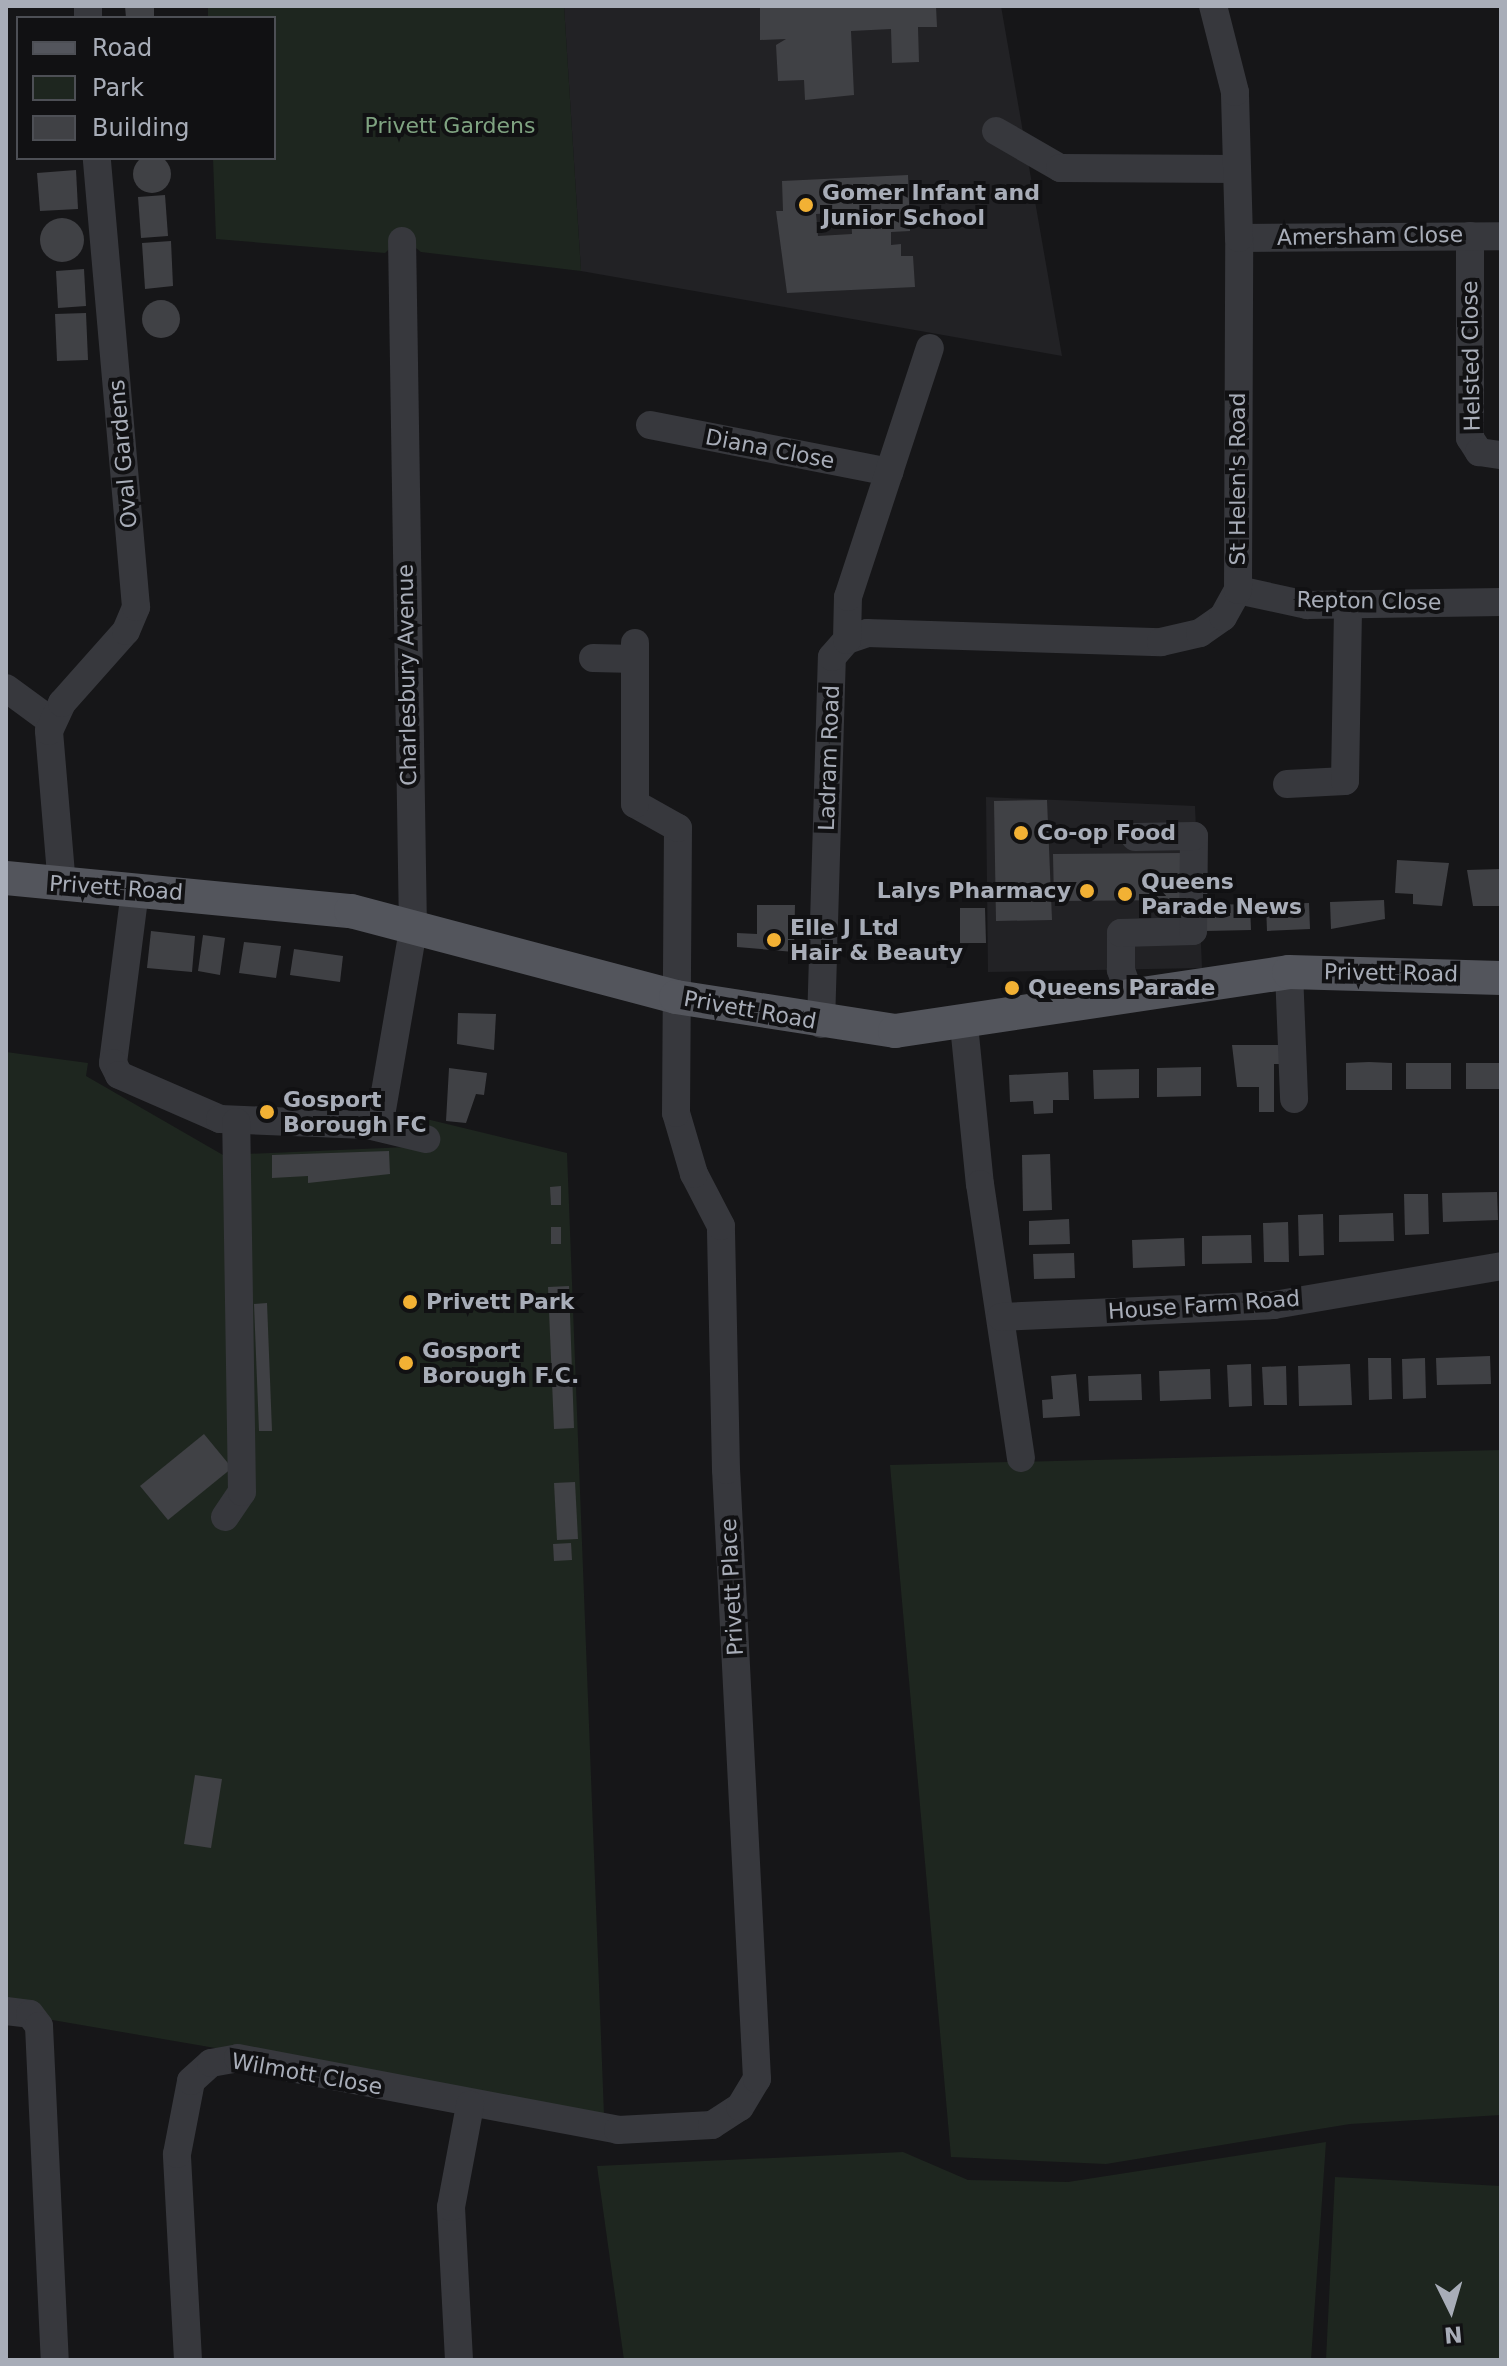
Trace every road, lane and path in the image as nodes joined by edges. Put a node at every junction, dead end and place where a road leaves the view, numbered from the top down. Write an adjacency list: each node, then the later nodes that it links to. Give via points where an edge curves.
1 (1213, 6): 4 (street, St Helen's Road, via 1235,92)
2 (996, 131): 4 (street, via 1039,151 1060,168)
3 (97, 160): 19 (street, Oval Gardens, via 136,607 122,638)
4 (1237, 169): 7 (street, St Helen's Road)
5 (1470, 236): 6 (street, Amersham Close); 7 (street, Amersham Close); 11 (street, Helsted Close, via 1470,438 1479,452)
6 (1501, 236)
7 (1239, 238): 13 (street, St Helen's Road)
8 (402, 241): 25 (street, Charlesbury Avenue)
9 (921, 358): 12 (street, Ladram Road)
10 (650, 426): 12 (street, Diana Close)
11 (1501, 455)
12 (889, 472): 16 (street, Ladram Road, via 848,597)
13 (1238, 590): 15 (street, Repton Close, via 1307,605); 16 (street, St Helen's Road, via 1223,617 1200,633 1161,642 867,633)
14 (1501, 602): 15 (street, Repton Close)
15 (1348, 604): 20 (street, via 1345,781)
16 (847, 640): 30 (street, Ladram Road, via 832,657 826,740)
17 (593, 658): 29 (street, Privett Place, via 635,651 635,804 678,828)
18 (6, 688): 19 (street)
19 (51, 721): 23 (street)
20 (1287, 784)
21 (1135, 837): 28 (street, via 1194,836 1193,931 1121,933 1121,970)
22 (6, 878): 23 (main road, Privett Road)
23 (62, 886): 24 (main road, Privett Road)
24 (135, 891): 25 (main road, Privett Road, via 289,901); 34 (street, via 116,1071)
25 (413, 930): 29 (main road, Privett Road); 33 (street, Charlesbury Avenue)
26 (1289, 972): 27 (main road, Privett Road); 28 (main road, Privett Road); 32 (street)
27 (1501, 978)
28 (1130, 995): 31 (main road, Privett Road)
29 (676, 997): 30 (main road, Privett Road); 42 (street, Privett Place, via 677,1121 721,1226 726,1470 759,2054 753,2087 729,2116)
30 (821, 1024): 31 (main road, Privett Road, via 895,1031)
31 (964, 1025): 37 (street)
32 (1294, 1099)
33 (382, 1117): 34 (street); 35 (street)
34 (236, 1122): 39 (street, via 242,1492)
35 (426, 1139)
36 (1501, 1266): 37 (street, House Farm Road, via 1274,1305)
37 (1001, 1317): 38 (street)
38 (1021, 1458)
39 (225, 1517)
40 (6, 2011): 43 (street, via 30,2014 39,2026)
41 (470, 2105): 42 (street, Wilmott Close, via 590,2127); 44 (street, Wilmott Close, via 238,2058 199,2072 177,2154); 45 (street, via 451,2207)
42 (671, 2130)
43 (55, 2360)
44 (188, 2360)
45 (459, 2360)

